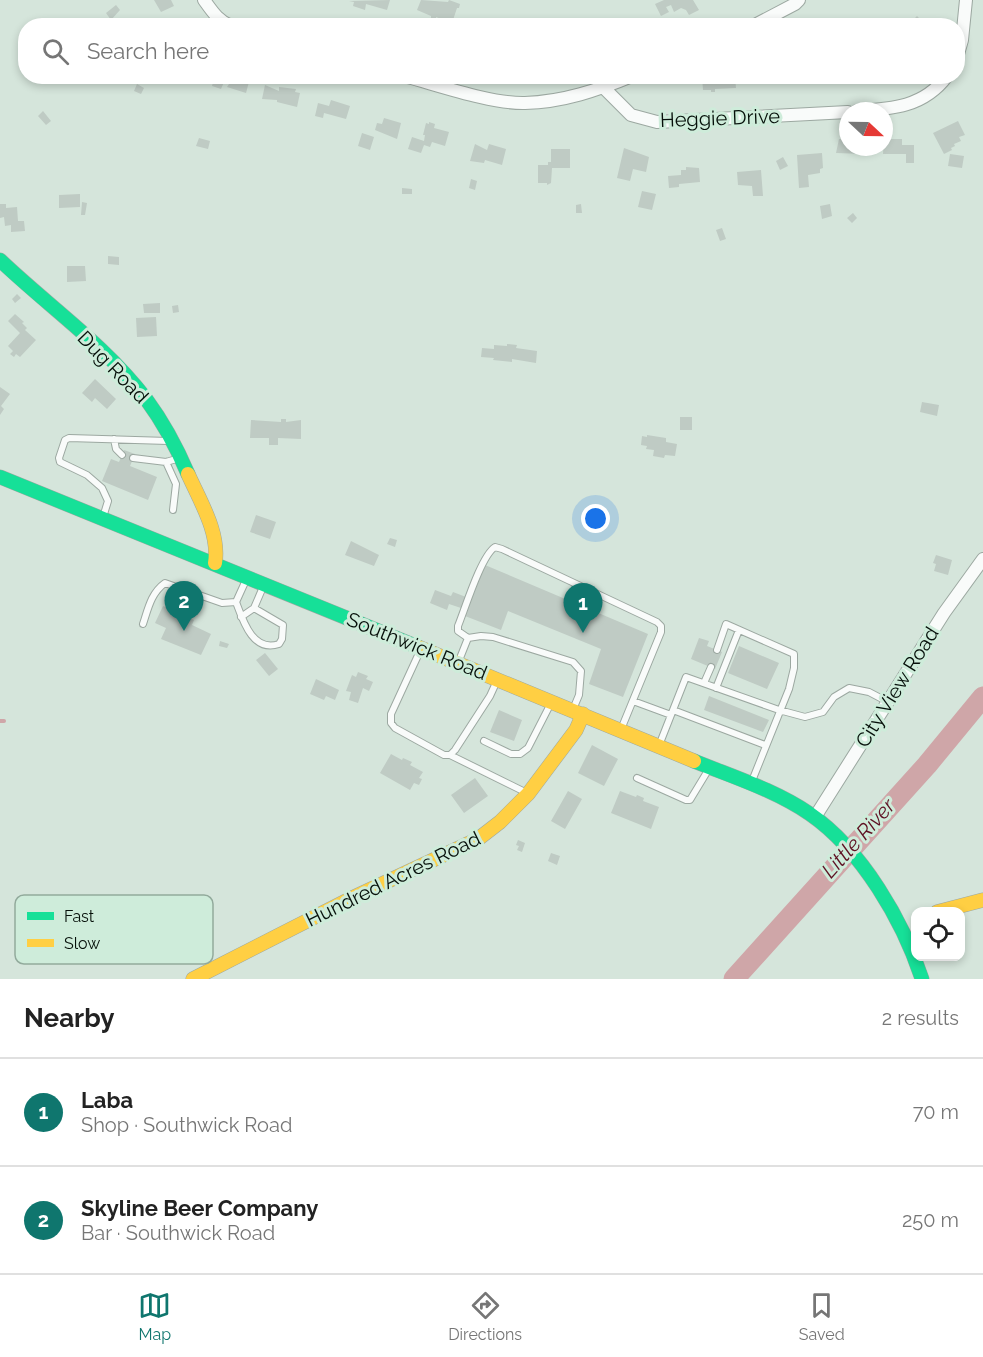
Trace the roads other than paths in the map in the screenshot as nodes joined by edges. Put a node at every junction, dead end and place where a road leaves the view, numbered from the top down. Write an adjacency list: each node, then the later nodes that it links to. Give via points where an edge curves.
1 (204, 0): 4 (street)
2 (799, 0): 5 (street)
3 (966, 0): 6 (street)
4 (218, 18)
5 (768, 18)
6 (964, 18)
7 (435, 84): 10 (street, via 524,103 573,97)
8 (613, 84): 10 (street)
9 (941, 84): 11 (street, via 920,100)
10 (604, 88): 12 (street, Heggie Drive, via 631,115 657,122)
11 (893, 108)
12 (839, 112)
13 (0, 260): 15 (main road, Dug Road, via 122,371 147,400)
14 (114, 439): 15 (lane); 16 (lane); 22 (lane, via 68,438 59,458 62,464 89,476 104,491 108,503)
15 (172, 441): 18 (main road, Dug Road)
16 (122, 455)
17 (133, 458): 19 (lane)
18 (180, 458): 19 (lane); 24 (main road, Dug Road, via 215,538)
19 (166, 462): 21 (lane, via 176,484)
20 (0, 477): 22 (main road, Southwick Road)
21 (172, 510)
22 (103, 518): 24 (main road, Southwick Road)
23 (983, 559): 42 (street, City View Road)
24 (215, 563): 25 (main road, Southwick Road)
25 (247, 576): 26 (main road, Southwick Road); 27 (lane)
26 (265, 583): 28 (lane); 33 (main road, Southwick Road)
27 (236, 602): 29 (lane); 30 (lane, via 222,603 165,584 150,600)
28 (254, 608): 29 (lane); 29 (lane, via 283,625 279,644 268,646 253,640)
29 (241, 617)
30 (143, 624)
31 (739, 630): 34 (lane, via 726,624); 39 (lane); 43 (lane, via 794,654 789,689)
32 (468, 638): 35 (lane); 41 (lane, via 458,631 458,626 490,550 502,549 657,621 661,632); 44 (lane, via 493,638 573,662 581,670)
33 (421, 648): 35 (main road, Southwick Road); 50 (lane, via 391,723)
34 (717, 650)
35 (458, 663): 37 (main road, Southwick Road)
36 (711, 667): 38 (lane)
37 (497, 679): 40 (main road, Southwick Road); 50 (lane)
38 (704, 683): 39 (lane); 45 (lane, via 686,677)
39 (716, 687): 43 (lane)
40 (552, 701): 44 (main road, Southwick Road); 47 (lane, via 528,748 520,754 511,754)
41 (633, 701): 45 (lane); 46 (lane)
42 (888, 702): 43 (lane, via 849,688 834,697 823,712 805,717); 55 (street, City View Road)
43 (779, 710): 48 (lane)
44 (578, 712): 46 (main road, Southwick Road); 54 (main road, Hundred Acres Road, via 576,730)
45 (672, 712): 48 (lane); 49 (lane)
46 (621, 730): 49 (main road, Southwick Road)
47 (484, 741)
48 (765, 745): 53 (lane)
49 (659, 746): 51 (main road, Southwick Road)
50 (450, 755): 54 (lane)
51 (710, 767): 52 (lane, via 690,800); 53 (main road, Southwick Road)
52 (637, 778)
53 (751, 784): 55 (main road, Southwick Road)
54 (528, 794): 59 (main road, Hundred Acres Road, via 478,840 354,897)
55 (815, 818): 58 (main road, Southwick Road, via 859,864)
56 (983, 900): 57 (main road)
57 (956, 907)
58 (910, 928): 60 (main road, Southwick Road)
59 (193, 979)
60 (922, 979)

